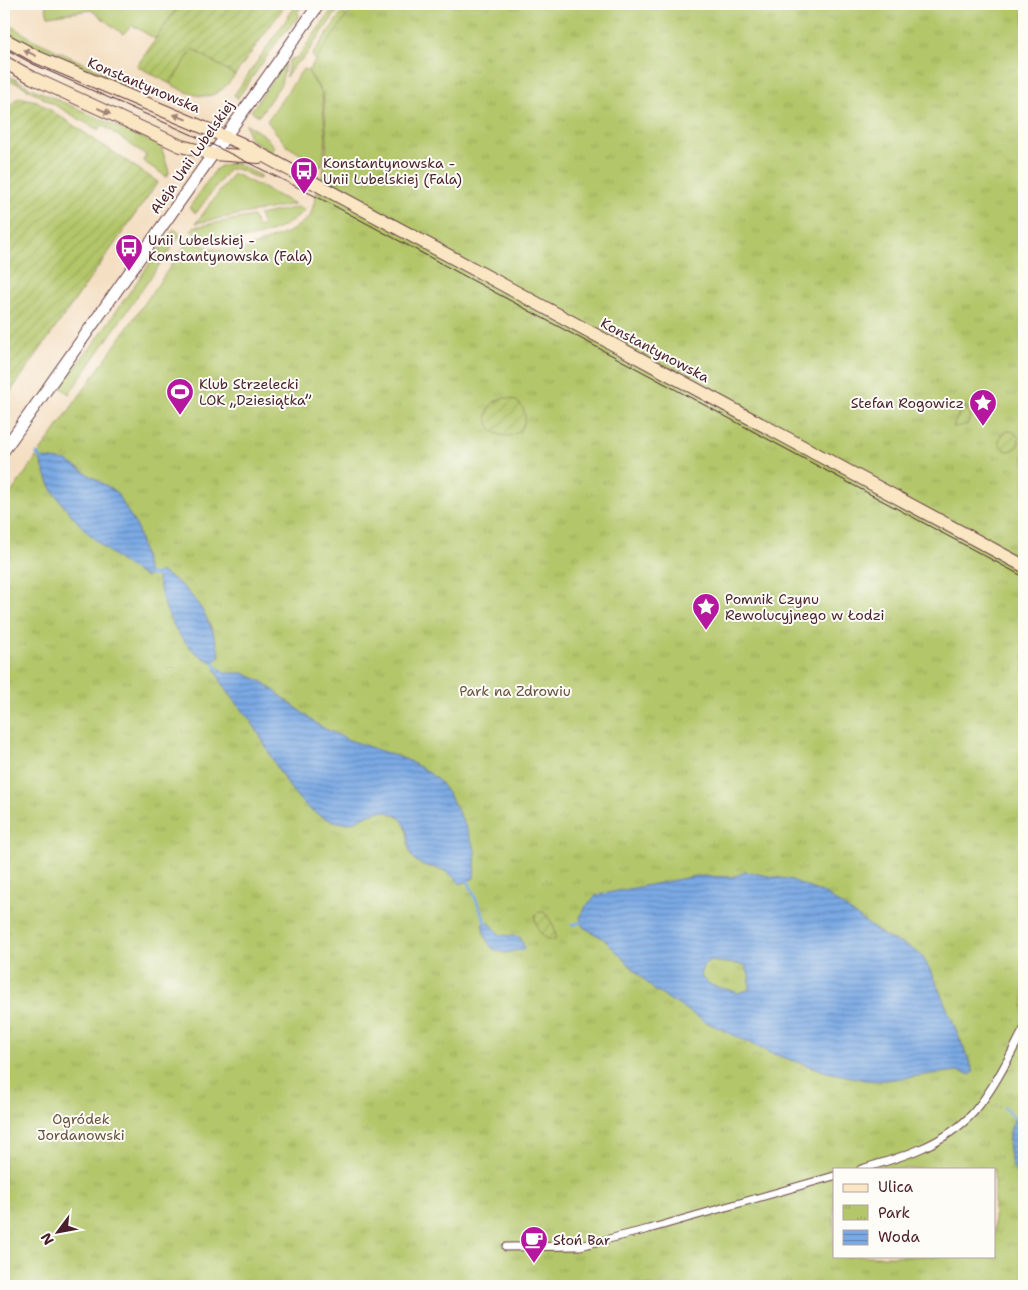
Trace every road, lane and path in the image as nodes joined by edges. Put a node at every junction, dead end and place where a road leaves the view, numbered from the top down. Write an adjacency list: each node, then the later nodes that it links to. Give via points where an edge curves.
1 (319, 4): 4 (street, Aleja Unii Lubelskiej)
2 (4, 39): 4 (main road, Konstantynowska, one-way to 2)
3 (4, 62): 5 (main road, Konstantynowska, one-way to 5, via 170,142)
4 (225, 135): 5 (street, Aleja Unii Lubelskiej); 6 (main road, Konstantynowska)
5 (212, 154): 6 (main road, Konstantynowska); 7 (street, Aleja Unii Lubelskiej)
6 (272, 160): 8 (main road, Konstantynowska)
7 (4, 450)
8 (1024, 566)
9 (1024, 1028): 10 (street, via 983,1099 962,1124 926,1146)
10 (864, 1168)
11 (833, 1176): 12 (street, via 580,1246)
12 (506, 1247)

